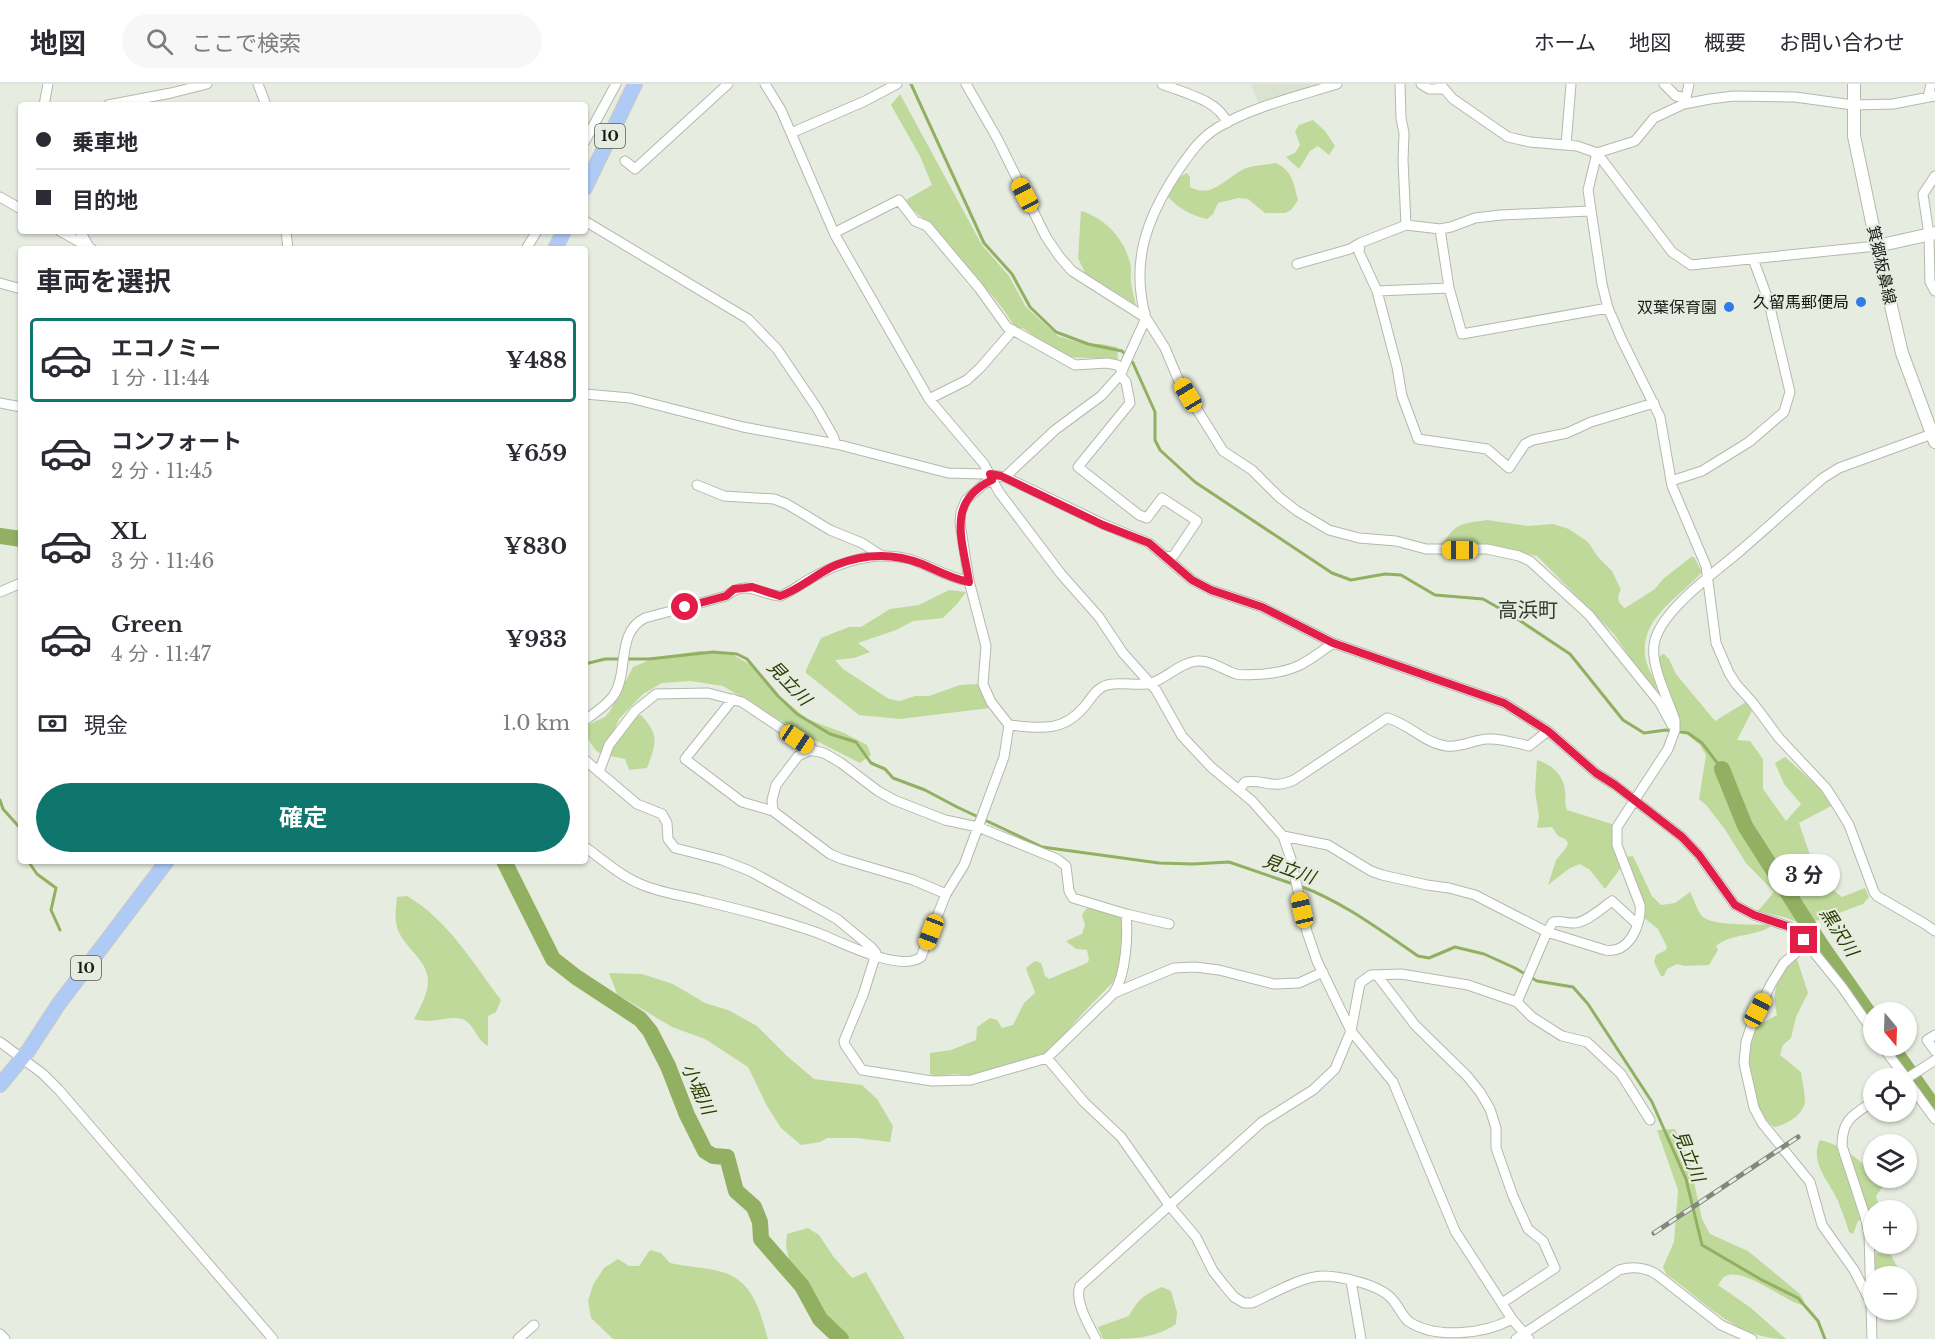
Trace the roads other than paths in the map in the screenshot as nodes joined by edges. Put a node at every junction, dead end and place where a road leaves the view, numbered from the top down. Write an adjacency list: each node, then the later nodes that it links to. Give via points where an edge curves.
1 (48, 84): 22 (street)
2 (207, 84): 23 (street)
3 (258, 84): 24 (street)
4 (616, 84): 28 (street)
5 (635, 84): 33 (main road, 10)
6 (728, 84): 31 (street, via 635,169)
7 (765, 84): 27 (street)
8 (966, 84): 54 (street, via 1059,256 1072,271)
9 (1162, 84): 26 (street, via 1213,105 1224,114)
10 (1337, 84): 26 (street)
11 (1400, 84): 38 (street)
12 (1421, 84): 19 (street, via 1429,89)
13 (1571, 84): 29 (street)
14 (1664, 84): 21 (street)
15 (1689, 84): 21 (street)
16 (1854, 84): 25 (main road, 箕郷板鼻線)
17 (1930, 84): 20 (street)
18 (892, 85): 27 (street)
19 (1442, 87): 29 (street, via 1508,137)
20 (1932, 96): 25 (street, via 1893,104)
21 (1685, 101): 25 (street, via 1734,96 1796,97); 30 (street, via 1654,118 1635,141)
22 (45, 102)
23 (124, 102)
24 (265, 102)
25 (1853, 105): 45 (main road, 箕郷板鼻線, via 1855,146)
26 (1227, 123): 54 (street, via 1192,149 1150,220 1140,266)
27 (791, 133): 40 (street)
28 (588, 135)
29 (1566, 145): 30 (street)
30 (1597, 153): 36 (street, via 1588,190); 46 (street, via 1672,252 1685,262)
31 (625, 161)
32 (1935, 176): 42 (street, via 1923,194)
33 (588, 182)
34 (0, 197): 35 (street)
35 (18, 207)
36 (1590, 211): 39 (street, via 1475,218); 53 (street)
37 (588, 223): 63 (street, via 748,319 777,349)
38 (1406, 225): 39 (street); 43 (street)
39 (1440, 229): 50 (street)
40 (834, 233): 55 (street, via 899,200 915,221 927,226); 58 (street)
41 (65, 234): 44 (street)
42 (1932, 234): 45 (main road); 52 (street, via 1930,282)
43 (1360, 243): 47 (street); 51 (street, via 1359,252)
44 (86, 246)
45 (1877, 246): 46 (street); 62 (main road, 箕郷板鼻線, via 1902,353)
46 (1753, 259): 66 (street, via 1768,298 1790,392 1784,412 1749,442 1702,471)
47 (1297, 264)
48 (0, 283): 49 (street)
49 (18, 288)
50 (1449, 288): 51 (street); 53 (street, via 1462,334)
51 (1377, 291): 60 (street, via 1402,396 1418,439 1487,449 1509,468 1533,440 1567,433)
52 (1935, 291)
53 (1608, 308): 60 (street)
54 (1146, 318): 56 (street); 79 (street, via 1161,340 1178,379 1223,450 1252,470 1296,511 1329,530 1359,538 1396,541 1426,549 1488,549 1530,561 1589,615 1660,703)
55 (1013, 330): 56 (street, via 1076,365 1107,363 1117,365); 58 (street, via 967,380)
56 (1122, 373): 65 (street, via 1101,396 1055,430); 69 (street, via 1130,403 1078,467 1139,515 1148,518 1162,498 1197,521 1174,555)
57 (588, 394): 63 (street, via 630,398 743,427)
58 (929, 399): 64 (street)
59 (0, 403): 61 (street)
60 (1654, 403): 66 (street, via 1663,429)
61 (18, 407)
62 (1934, 438): 70 (street, via 1839,468)
63 (836, 444): 64 (street, via 948,472)
64 (991, 477): 65 (street); 71 (street, via 966,500 961,512); 75 (street, via 1060,574)
65 (1005, 477): 69 (street, via 1149,543)
66 (1671, 481): 70 (street)
67 (697, 485): 68 (street, via 724,496 774,499)
68 (882, 556): 71 (street, via 910,560); 77 (street, via 831,567 780,596 752,587 734,589 726,596 645,618 629,631 614,695)
69 (1167, 557): 74 (street, via 1199,584 1262,607)
70 (1708, 576): 79 (street, via 1678,605 1654,643 1654,661); 95 (street, via 1714,634 1729,673 1779,738 1826,788 1849,825 1877,896)
71 (969, 582): 78 (street, via 986,646 983,684)
72 (18, 584): 73 (street)
73 (0, 592)
74 (1333, 643): 75 (street, via 1295,669 1247,675 1197,661); 80 (street, via 1504,703)
75 (1151, 683): 78 (street, via 1103,686 1059,726); 84 (street, via 1182,736)
76 (733, 699): 81 (street); 83 (street, via 708,693 656,693 635,711 609,745); 86 (street, via 685,759 742,802)
77 (588, 718)
78 (1009, 725): 87 (street, via 1004,757)
79 (1675, 730): 85 (street, via 1668,749)
80 (1548, 731): 84 (street, via 1529,746 1494,739 1445,746 1387,718 1294,780 1274,786 1253,780 1245,782); 85 (street)
81 (815, 751): 86 (street, via 798,756 776,785); 87 (street, via 841,762 894,800 945,820)
82 (588, 763): 83 (street)
83 (599, 772): 98 (street, via 637,804 662,814 668,839 675,848 735,865 837,919 872,948)
84 (1239, 790): 88 (street)
85 (1635, 801): 94 (street, via 1617,827 1617,845 1640,905); 97 (street, via 1682,837 1735,905 1790,927)
86 (773, 812): 91 (street, via 830,854)
87 (980, 822): 91 (street, via 964,865); 92 (street, via 1062,862 1068,870 1073,898)
88 (1283, 836): 96 (street, via 1328,845 1382,875 1475,895); 99 (street, via 1311,948)
89 (588, 849): 98 (street, via 637,883 817,933)
90 (166, 864): 108 (main road, 10)
91 (945, 894): 98 (street, via 921,957 913,962)
92 (1126, 914): 93 (street); 101 (street, via 1125,952)
93 (1169, 924)
94 (1637, 924): 96 (street, via 1624,947 1612,952); 96 (street, via 1612,901 1574,924 1553,922)
95 (1935, 931)
96 (1547, 932): 102 (street)
97 (1807, 943): 103 (street); 120 (street, via 1785,963 1767,993 1746,1042 1744,1063 1754,1108 1810,1182 1822,1225)
98 (875, 957): 109 (street, via 844,1041 862,1070 932,1081 971,1080)
99 (1323, 972): 101 (street, via 1299,983 1274,984 1219,970 1174,968); 104 (street)
100 (1377, 975): 102 (street, via 1401,974 1468,985); 104 (street, via 1360,983); 121 (street, via 1415,1025 1480,1092 1490,1109 1496,1128 1496,1148 1527,1229 1543,1240 1556,1268)
101 (1114, 993): 109 (street)
102 (1517, 1002): 116 (street, via 1562,1036 1587,1042 1622,1074)
103 (1863, 1017)
104 (1351, 1031): 117 (street, via 1335,1069 1324,1081 1262,1122); 121 (street, via 1394,1082 1455,1231)
105 (1935, 1035): 107 (street, via 1927,1040)
106 (0, 1042): 108 (street)
107 (1935, 1051)
108 (20, 1059): 112 (main road, 10); 129 (street, via 59,1090)
109 (1047, 1059): 117 (street, via 1121,1137)
110 (1935, 1060): 111 (street)
111 (1917, 1072)
112 (0, 1085)
113 (1917, 1094): 115 (street)
114 (1863, 1108): 118 (street, via 1845,1123 1842,1146 1866,1216)
115 (1935, 1119)
116 (1650, 1120)
117 (1169, 1205): 119 (street, via 1196,1237 1224,1286 1244,1303 1311,1278); 131 (street, via 1080,1286 1083,1310)
118 (1870, 1266)
119 (1351, 1281): 127 (street, via 1380,1290 1409,1322); 132 (street)
120 (1863, 1287)
121 (1502, 1303): 122 (street)
122 (1512, 1319): 126 (street); 127 (street, via 1469,1333)
123 (1871, 1320): 134 (street)
124 (534, 1325): 130 (street)
125 (0, 1334): 128 (street)
126 (1523, 1337): 133 (street, via 1619,1270 1638,1267 1656,1274 1721,1325)
127 (1437, 1338)
128 (4, 1339)
129 (273, 1339)
130 (518, 1339)
131 (1096, 1339)
132 (1361, 1339)
133 (1752, 1339)
134 (1872, 1339)

